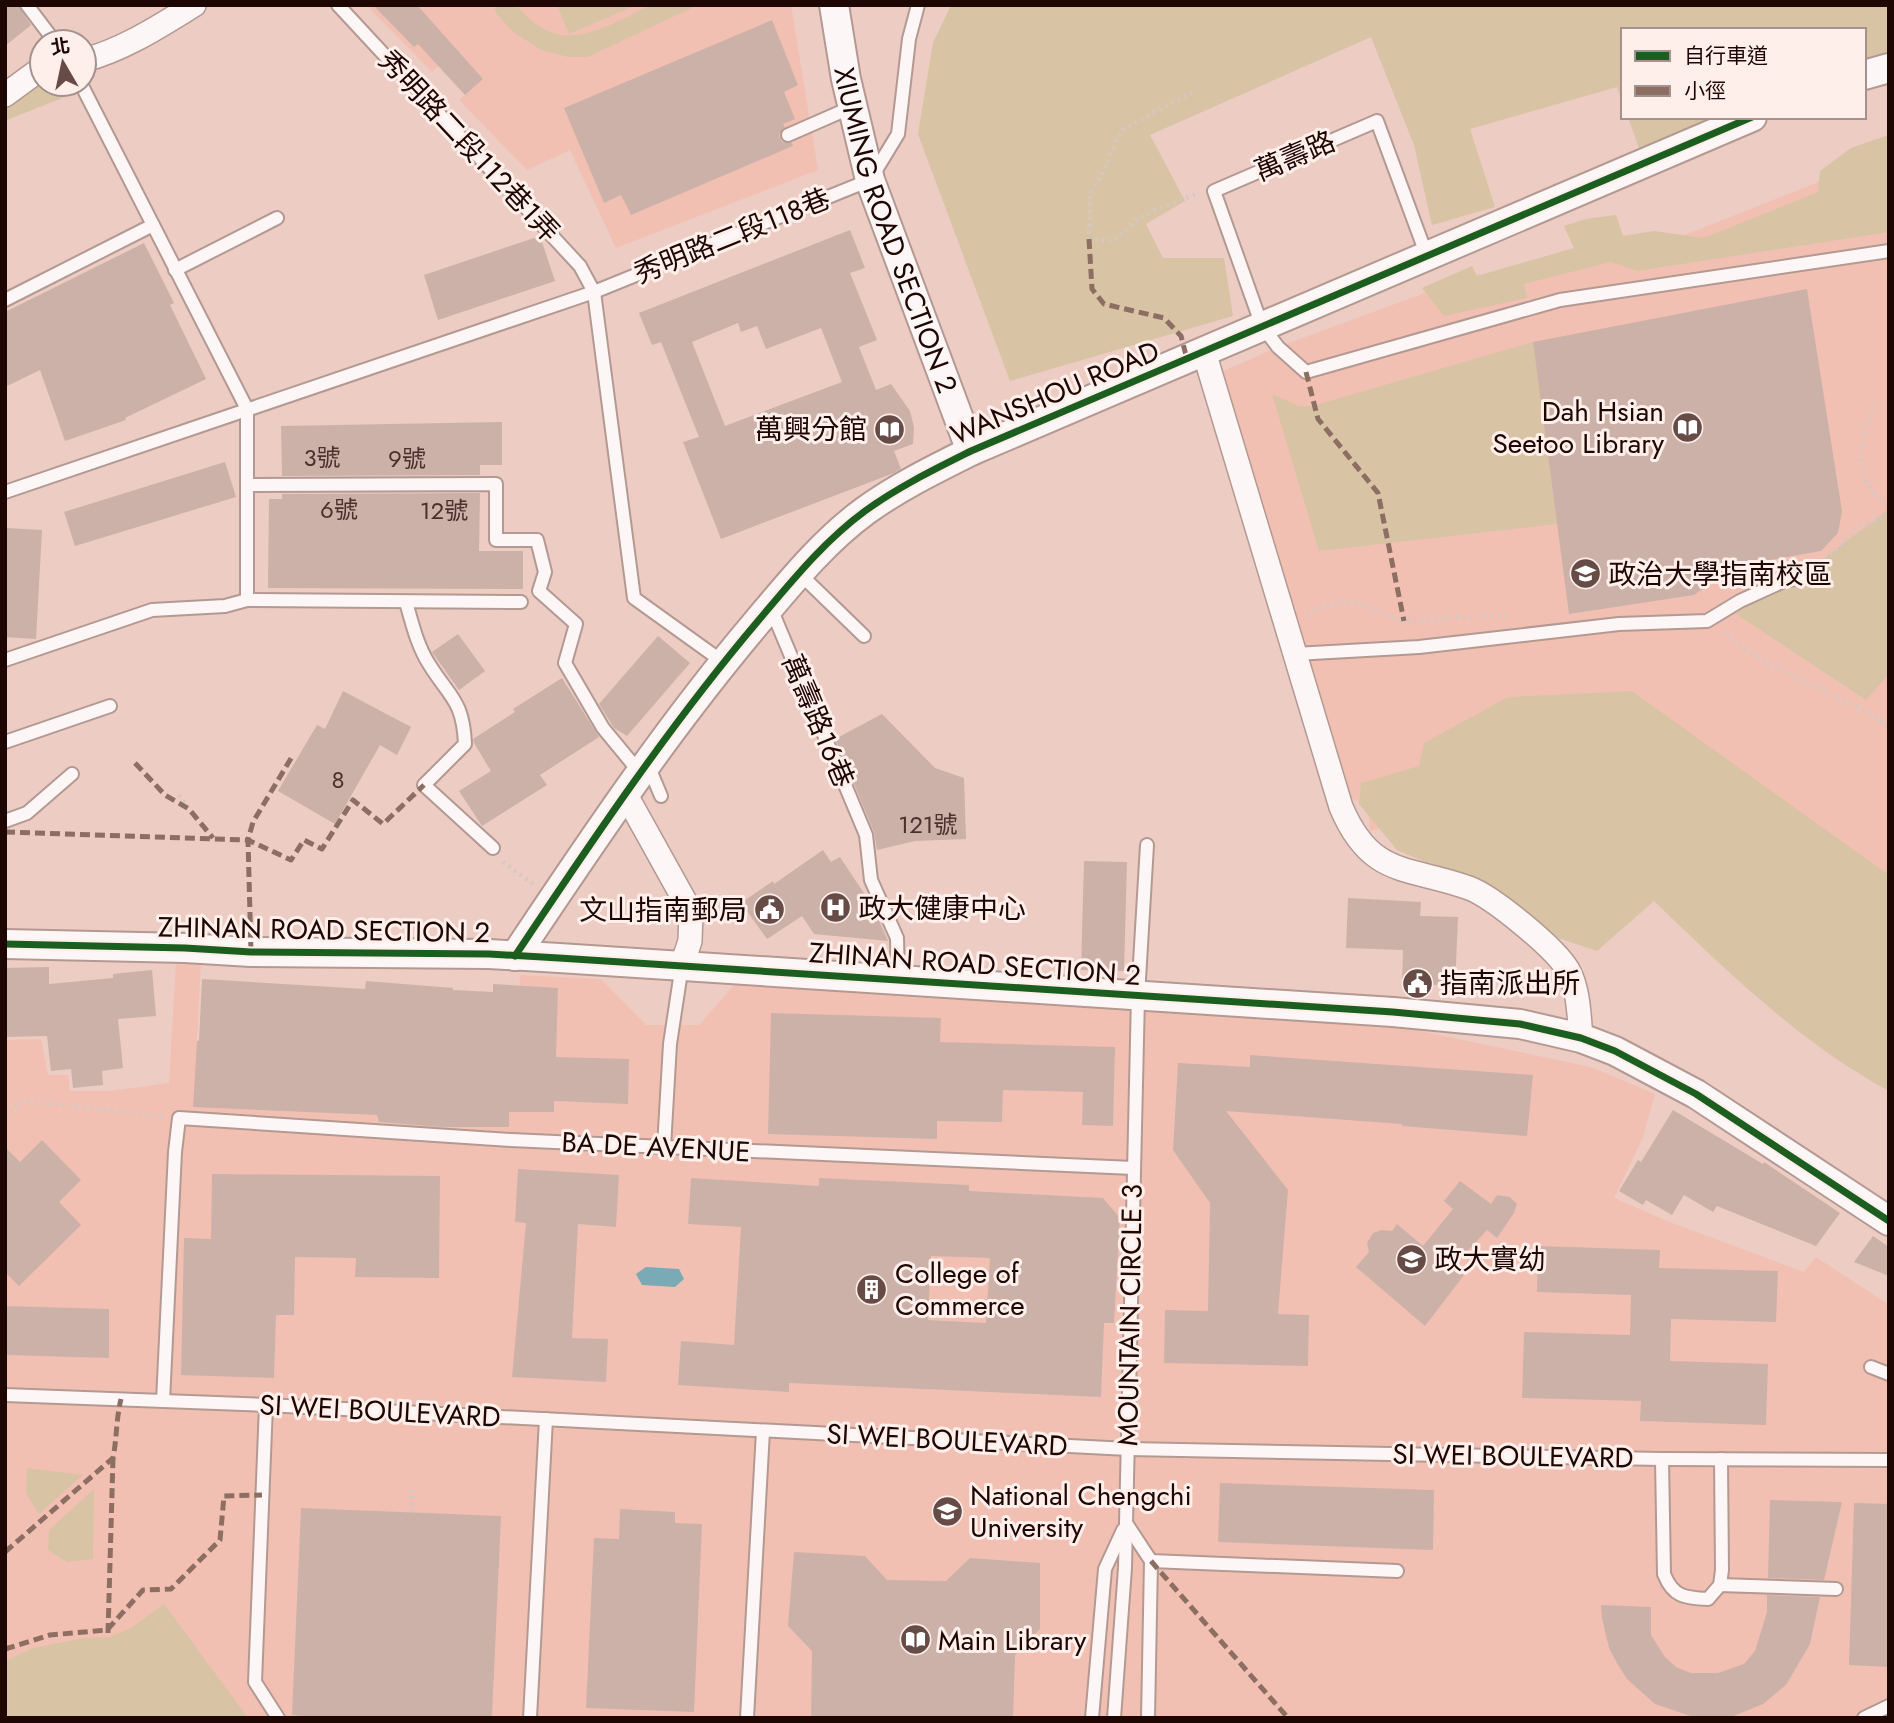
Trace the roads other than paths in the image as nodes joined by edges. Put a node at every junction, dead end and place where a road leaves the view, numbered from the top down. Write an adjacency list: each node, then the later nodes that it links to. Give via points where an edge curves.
1 (27, 5): 6 (lane)
2 (194, 5): 7 (street)
3 (338, 5): 22 (lane, 秀明路二段112巷1弄, via 580,266)
4 (834, 5): 13 (street, XIUMING ROAD SECTION 2)
5 (918, 5): 16 (lane, via 909,38 898,134)
6 (44, 28)
7 (98, 56)
8 (1889, 68): 9 (street)
9 (1866, 74)
10 (28, 78): 11 (street)
11 (5, 95)
12 (88, 98): 18 (lane)
13 (852, 107): 15 (lane); 16 (street, XIUMING ROAD SECTION 2)
14 (1747, 119): 20 (street, WANSHOU ROAD)
15 (788, 135)
16 (870, 180): 22 (lane, 秀明路二段118巷); 27 (street, XIUMING ROAD SECTION 2)
17 (277, 218): 21 (lane)
18 (153, 225): 21 (lane); 23 (lane)
19 (1889, 251): 24 (lane, via 1560,300 1306,372)
20 (1427, 256): 24 (street, WANSHOU ROAD); 24 (lane, 萬壽路, via 1377,121 1214,191)
21 (176, 270): 26 (lane)
22 (594, 292): 26 (lane, 秀明路二段118巷); 39 (lane, via 634,598)
23 (5, 300)
24 (1262, 327): 25 (street, WANSHOU ROAD)
25 (1204, 352): 27 (street, WANSHOU ROAD); 37 (street)
26 (247, 410): 28 (lane); 29 (lane, 秀明路二段118巷)
27 (971, 451): 30 (street, WANSHOU ROAD, via 864,511)
28 (247, 485): 32 (lane); 43 (lane, via 496,484 496,540 537,540 545,572 539,591 576,624 565,663)
29 (5, 492)
30 (799, 573): 35 (street, WANSHOU ROAD); 36 (lane)
31 (1806, 577): 37 (lane, via 1784,581 1707,621 1619,624 1419,647)
32 (247, 600): 33 (lane); 38 (lane, via 225,606 152,610)
33 (406, 602): 34 (lane); 47 (lane, via 417,640 464,721 466,744 424,785)
34 (521, 602)
35 (770, 606): 39 (street, WANSHOU ROAD); 51 (lane, 萬壽路16巷, via 866,835 871,880 897,938)
36 (864, 636)
37 (1295, 654): 53 (street, via 1349,827 1379,859 1397,869 1473,889 1551,949 1573,983)
38 (5, 660)
39 (723, 662): 43 (street, WANSHOU ROAD)
40 (110, 706): 41 (lane)
41 (5, 742)
42 (72, 774): 45 (lane, via 27,813)
43 (638, 778): 44 (lane); 49 (street, WANSHOU ROAD); 50 (street, via 691,912 690,941)
44 (661, 796)
45 (5, 821)
46 (1147, 845): 52 (lane, MOUNTAIN CIRCLE 3)
47 (494, 848)
48 (5, 944): 49 (street, ZHINAN ROAD SECTION 2)
49 (515, 956): 50 (street, ZHINAN ROAD SECTION 2)
50 (682, 965): 51 (street, ZHINAN ROAD SECTION 2); 54 (lane, via 670,1044)
51 (898, 980): 52 (street, ZHINAN ROAD SECTION 2)
52 (1138, 996): 53 (street, ZHINAN ROAD SECTION 2, via 1485,1020); 55 (lane, MOUNTAIN CIRCLE 3)
53 (1581, 1038): 56 (street, ZHINAN ROAD SECTION 2, via 1696,1094)
54 (664, 1147): 55 (lane, BA DE AVENUE); 60 (lane, BA DE AVENUE, via 179,1118)
55 (1133, 1168): 64 (lane, MOUNTAIN CIRCLE 3)
56 (1889, 1221)
57 (1871, 1367): 58 (lane)
58 (1889, 1374)
59 (5, 1395): 60 (lane, SI WEI BOULEVARD)
60 (163, 1401): 61 (lane, SI WEI BOULEVARD)
61 (266, 1405): 62 (lane, SI WEI BOULEVARD); 74 (lane, via 255,1682)
62 (546, 1419): 63 (lane, SI WEI BOULEVARD); 75 (lane)
63 (763, 1431): 64 (lane, SI WEI BOULEVARD); 76 (lane)
64 (1128, 1449): 65 (lane, SI WEI BOULEVARD); 68 (lane, MOUNTAIN CIRCLE 3)
65 (1662, 1459): 66 (lane, SI WEI BOULEVARD); 71 (lane, via 1668,1586 1684,1598 1708,1599)
66 (1721, 1459): 67 (lane, SI WEI BOULEVARD); 71 (lane)
67 (1889, 1460)
68 (1126, 1523): 69 (lane); 77 (lane, via 1105,1569); 78 (lane, MOUNTAIN CIRCLE 3)
69 (1151, 1561): 70 (lane); 79 (lane)
70 (1397, 1571)
71 (1720, 1585): 72 (lane)
72 (1836, 1589)
73 (1889, 1706): 80 (lane)
74 (278, 1718)
75 (530, 1718)
76 (747, 1718)
77 (1092, 1718)
78 (1114, 1718)
79 (1147, 1718)
80 (1864, 1718)

